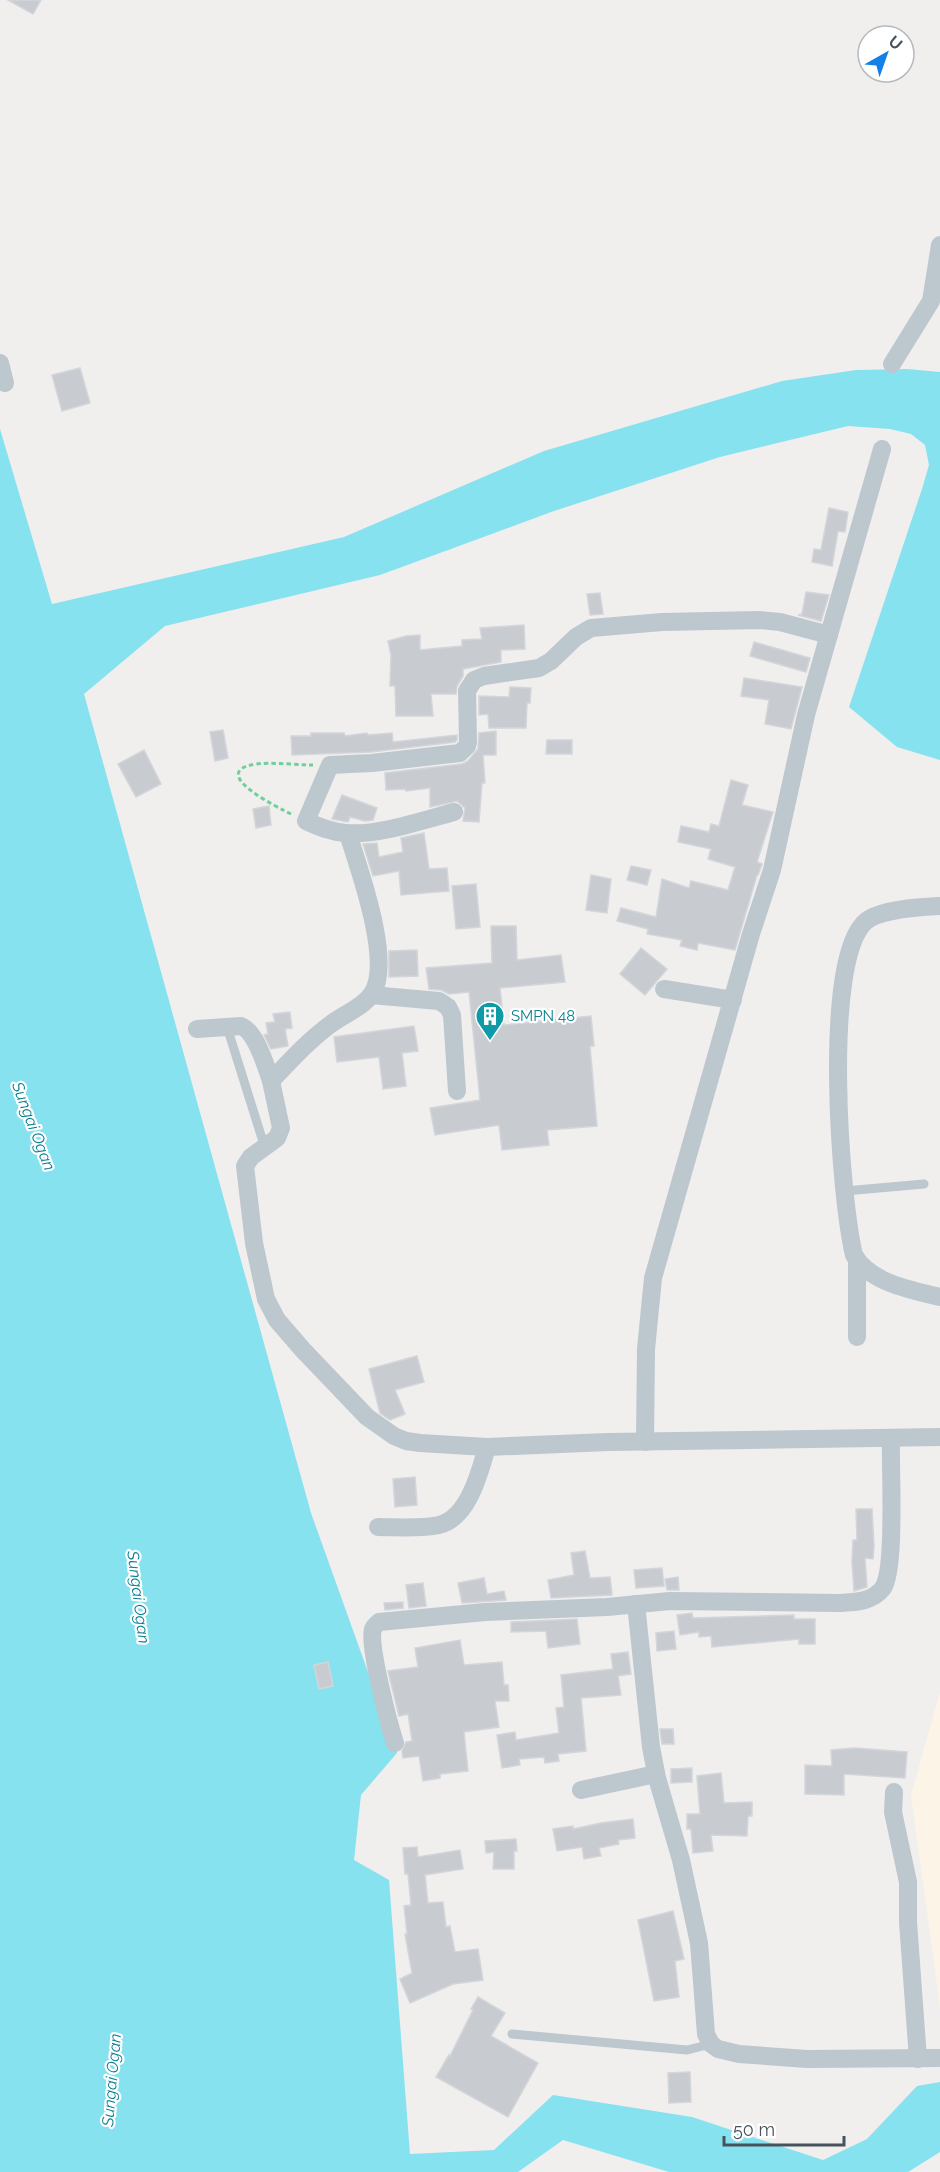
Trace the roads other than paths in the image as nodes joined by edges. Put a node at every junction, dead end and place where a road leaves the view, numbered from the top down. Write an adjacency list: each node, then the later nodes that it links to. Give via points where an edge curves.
1 (940, 245): 3 (street, via 931,301)
2 (0, 363): 4 (street)
3 (892, 364)
4 (4, 383)
5 (882, 449): 6 (street)
6 (829, 635): 8 (street, via 759,620 591,628 539,668 474,680 467,691 468,742 460,753 330,765 306,821); 12 (street, via 806,715 772,870)
7 (454, 812): 8 (street)
8 (348, 834): 11 (street, via 376,938 379,974)
9 (940, 906): 19 (street, via 871,918 864,922 852,942 840,1021 840,1139)
10 (664, 989): 12 (street)
11 (371, 995): 15 (street, via 304,1047); 16 (street, via 439,1001 448,1007 452,1015)
12 (733, 1000): 25 (street, via 653,1278 646,1349)
13 (227, 1027): 14 (street); 15 (street, via 247,1028); 17 (lane)
14 (197, 1029)
15 (271, 1081): 17 (street, via 281,1128 277,1138)
16 (457, 1091)
17 (265, 1148): 26 (street, via 249,1159 244,1171 266,1299 277,1320 382,1429 413,1442)
18 (924, 1184): 19 (lane)
19 (845, 1191): 20 (street)
20 (857, 1261): 21 (street, via 883,1279); 22 (street)
21 (940, 1298)
22 (857, 1337)
23 (940, 1437): 24 (street)
24 (891, 1439): 25 (street); 28 (street, via 890,1565 883,1587 870,1599 840,1603)
25 (645, 1442): 26 (street)
26 (487, 1447): 27 (street, via 478,1482 450,1519 438,1525)
27 (378, 1527)
28 (636, 1604): 29 (street, via 379,1622 372,1632 376,1664); 30 (street)
29 (395, 1743)
30 (656, 1774): 31 (street); 34 (street, via 690,1897 699,1943 706,2034)
31 (581, 1790)
32 (894, 1792): 36 (street, via 893,1812 908,1882)
33 (512, 2034): 34 (lane, via 687,2050)
34 (711, 2044): 36 (street, via 728,2053 807,2059)
35 (940, 2058): 36 (street)
36 (918, 2059)

